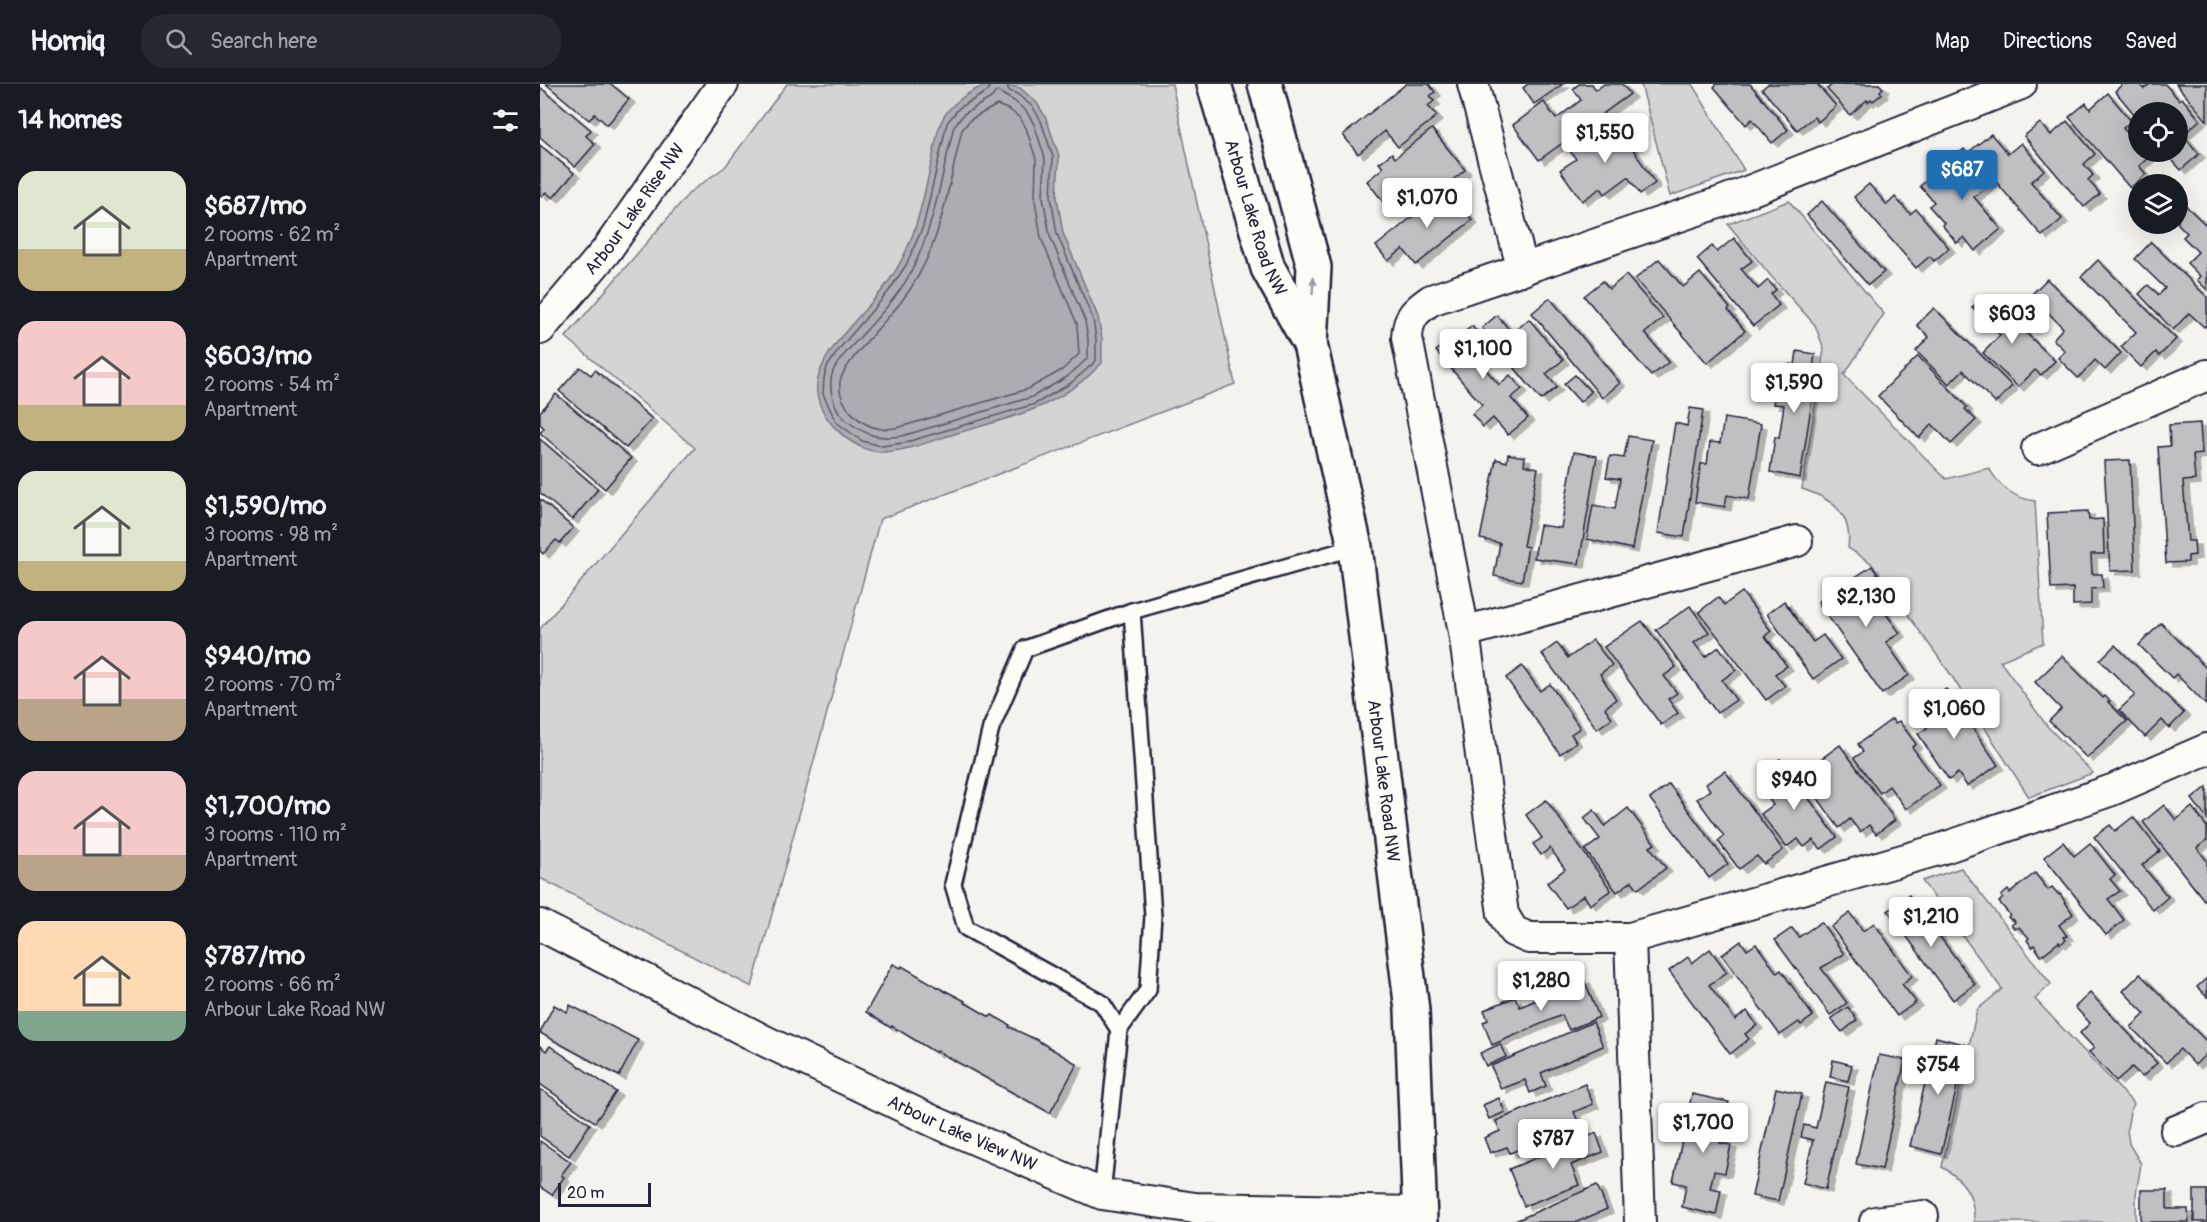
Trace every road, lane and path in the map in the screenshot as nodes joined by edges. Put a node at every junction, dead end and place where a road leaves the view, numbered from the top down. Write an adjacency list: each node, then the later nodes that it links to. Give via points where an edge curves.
1 (723, 84): 7 (street, Arbour Lake Rise NW, via 606,251)
2 (1214, 84): 8 (street, Arbour Lake Road NW, via 1268,268)
3 (1265, 84): 8 (street, Arbour Lake Road NW, one-way to 3, via 1314,267)
4 (1473, 84): 6 (street)
5 (2021, 84): 6 (street, via 1724,201)
6 (1523, 270): 14 (street, via 1431,300 1408,323 1407,338)
7 (540, 328)
8 (1310, 344): 12 (street, Arbour Lake Road NW)
9 (2207, 375): 10 (street)
10 (2037, 449)
11 (1797, 541): 14 (street)
12 (1355, 547): 13 (lane); 23 (street, Arbour Lake Road NW, via 1412,1010)
13 (1132, 611): 18 (lane, via 1153,916 1148,990); 18 (lane, via 1025,649 991,728 953,884 966,928 1102,1003)
14 (1464, 632): 17 (street, via 1503,914 1514,931 1530,938)
15 (2207, 749): 17 (street, via 2112,790 1941,849)
16 (540, 925): 21 (street, Arbour Lake View NW, via 797,1056 935,1122)
17 (1630, 938): 24 (street)
18 (1119, 1030): 21 (lane)
19 (2207, 1118): 20 (street)
20 (2176, 1131)
21 (1102, 1194): 23 (street, Arbour Lake View NW, via 1195,1208)
22 (1923, 1216): 25 (street)
23 (1420, 1217)
24 (1640, 1222)
25 (1875, 1222)

